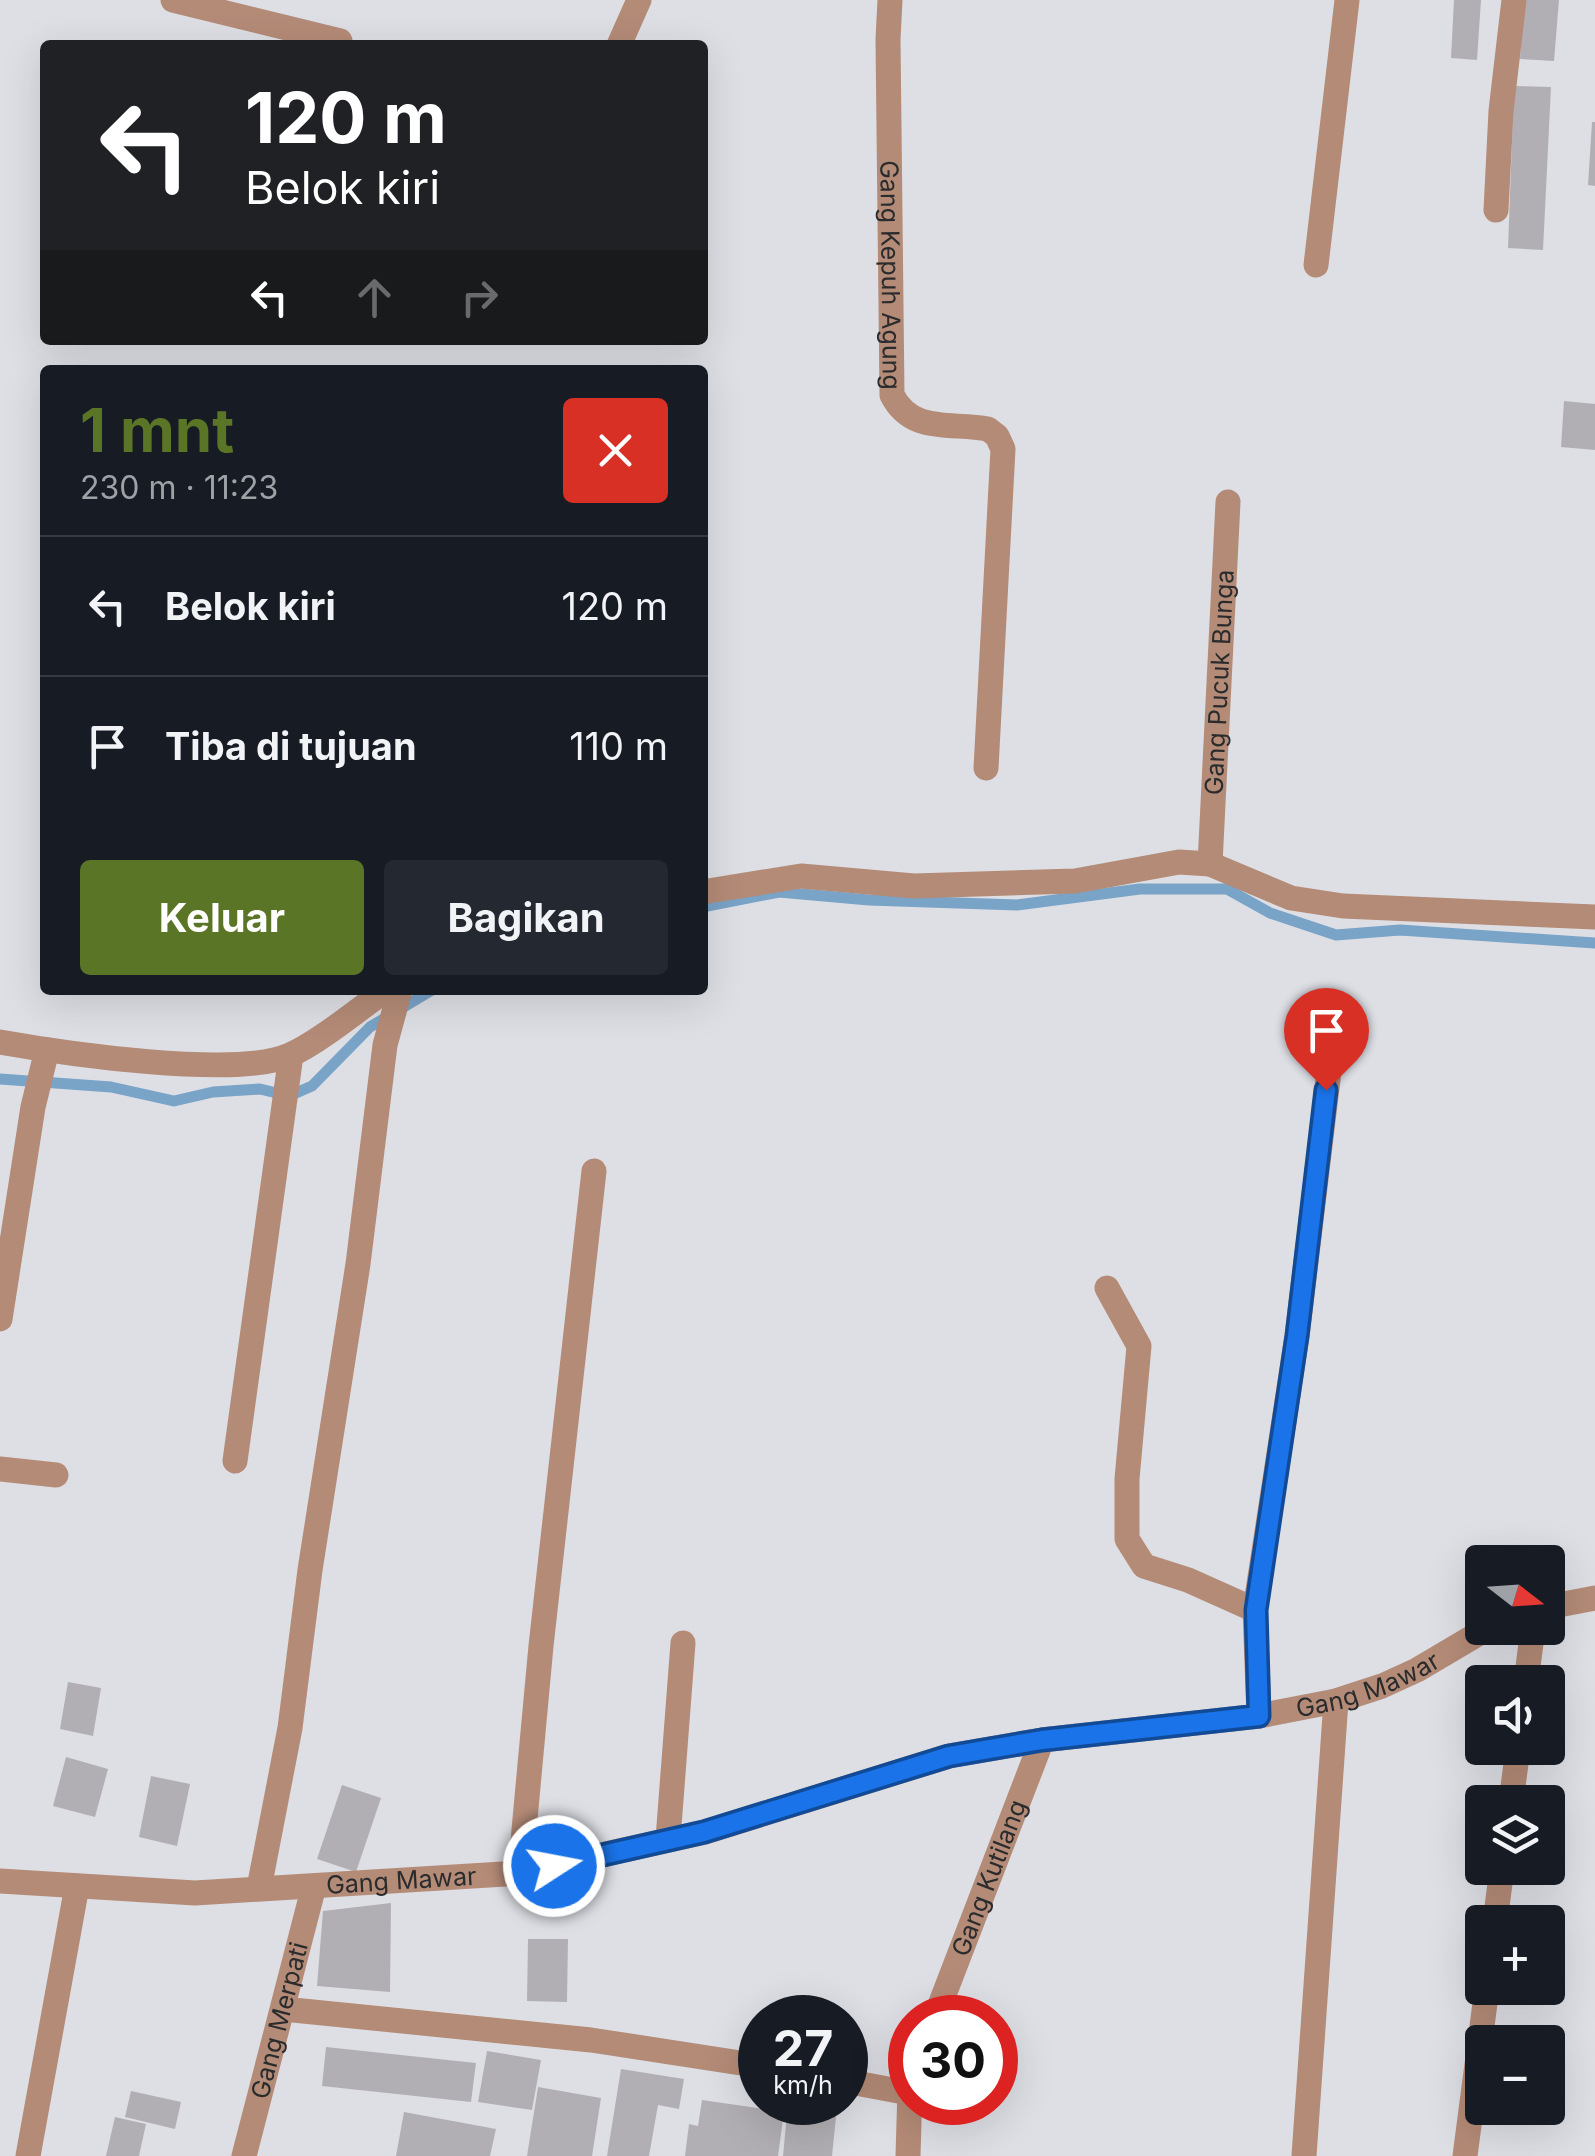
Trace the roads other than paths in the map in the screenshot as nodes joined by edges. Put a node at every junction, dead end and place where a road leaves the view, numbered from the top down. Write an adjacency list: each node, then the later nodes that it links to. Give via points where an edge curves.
1 (174, 0): 6 (street)
2 (639, 0): 7 (street)
3 (890, 0): 11 (street, Gang Kepuh Agung, via 892,395 916,422 988,429 1003,449)
4 (1347, 0): 9 (street)
5 (1514, 0): 8 (street)
6 (336, 40)
7 (621, 40)
8 (1496, 210)
9 (1316, 265)
10 (1228, 502): 12 (street, Gang Pucuk Bunga)
11 (986, 768)
12 (1210, 864): 13 (street, via 974,885 801,876); 14 (street, via 1291,898 1343,906)
13 (708, 891)
14 (1595, 917)
15 (393, 996): 19 (street); 39 (street, via 290,1728)
16 (0, 1042): 18 (street)
17 (1331, 1055): 28 (street)
18 (45, 1062): 19 (street); 22 (street)
19 (290, 1067): 23 (street)
20 (594, 1171): 35 (street)
21 (1107, 1288): 28 (street, via 1138,1346 1127,1539 1144,1566)
22 (0, 1319)
23 (235, 1461)
24 (0, 1469): 25 (street)
25 (56, 1475)
26 (1595, 1598): 27 (street)
27 (1565, 1604)
28 (1256, 1610): 32 (street)
29 (1465, 1642): 31 (street, Gang Mawar, via 1417,1670)
30 (683, 1643): 34 (street)
31 (1336, 1701): 32 (street, Gang Mawar); 48 (street)
32 (1259, 1716): 33 (street, Gang Mawar)
33 (1042, 1740): 34 (street, Gang Mawar, via 949,1756); 40 (street, Gang Kutilang)
34 (668, 1839): 35 (street, Gang Mawar)
35 (520, 1872): 38 (street, Gang Mawar)
36 (0, 1882): 37 (street, Gang Mawar)
37 (78, 1886): 39 (street, Gang Mawar, via 194,1893); 45 (street)
38 (314, 1886): 39 (street, Gang Mawar); 42 (street, Gang Merpati)
39 (259, 1888)
40 (944, 1995)
41 (1485, 2005): 49 (street)
42 (282, 2009): 43 (street, via 590,2040); 46 (street, Gang Merpati)
43 (738, 2063)
44 (908, 2125): 47 (street)
45 (28, 2156)
46 (244, 2156)
47 (908, 2156)
48 (1304, 2156)
49 (1465, 2156)

